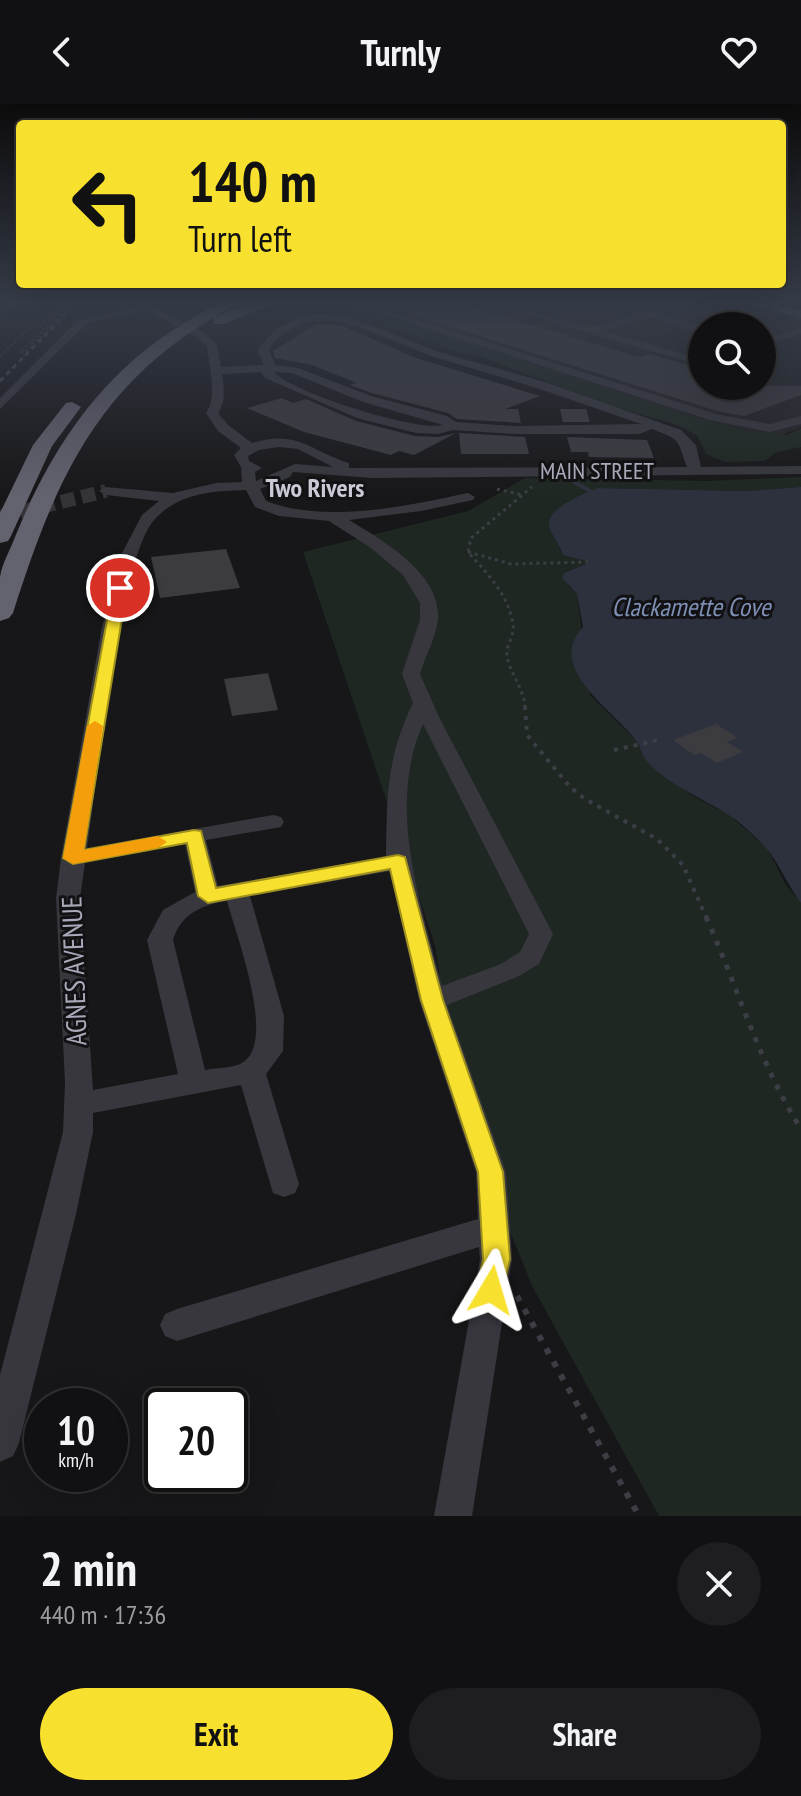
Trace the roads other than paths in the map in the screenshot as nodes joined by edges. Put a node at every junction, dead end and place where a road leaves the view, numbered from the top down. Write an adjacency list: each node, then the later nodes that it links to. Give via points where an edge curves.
1 (40, 365): 10 (street)
2 (124, 365): 27 (highway, via 85,392 43,445)
3 (146, 365): 28 (highway, via 123,376 88,416 52,479)
4 (216, 365): 9 (street)
5 (270, 365): 8 (street)
6 (473, 365): 13 (street)
7 (543, 365): 12 (street, via 714,417 770,428)
8 (271, 368): 9 (street); 13 (street, via 266,373 290,387 371,418 429,432 453,426 639,430)
9 (216, 371): 11 (street)
10 (0, 405)
11 (216, 408): 14 (street, MAIN STREET, via 243,430); 15 (street, via 215,420)
12 (801, 420)
13 (652, 424): 21 (street, via 684,438)
14 (284, 443): 15 (street, MAIN STREET); 16 (street, MAIN STREET)
15 (250, 448): 17 (street, via 241,455)
16 (313, 453): 18 (street, via 311,461); 20 (street, MAIN STREET, via 339,465)
17 (248, 466): 18 (street, MAIN STREET); 22 (street)
18 (291, 469): 20 (street, MAIN STREET); 22 (street, AGNES AVENUE)
19 (801, 470): 21 (street, MAIN STREET)
20 (393, 472): 21 (street, MAIN STREET)
21 (696, 472)
22 (253, 487): 25 (street, AGNES AVENUE, via 216,487); 26 (street, via 268,509)
23 (106, 491): 25 (street)
24 (468, 497): 26 (street, via 413,509)
25 (175, 498): 32 (street, AGNES AVENUE, via 147,518 128,557 111,627)
26 (329, 514): 29 (street, via 394,557 424,594 430,617 411,674)
27 (0, 536)
28 (0, 613)
29 (423, 703): 33 (street, via 406,740 398,784); 36 (street, via 541,934 530,958)
30 (273, 822): 31 (street)
31 (194, 835): 32 (street); 35 (street)
32 (73, 858): 39 (street, AGNES AVENUE, via 68,912)
33 (398, 862): 34 (street); 36 (street)
34 (236, 891): 35 (street); 37 (street, via 271,1016 269,1051)
35 (208, 896): 38 (street, via 167,919 160,940)
36 (432, 1000): 41 (street, via 491,1172)
37 (251, 1072): 38 (street); 40 (street)
38 (194, 1083): 39 (street)
39 (79, 1104): 43 (street, AGNES AVENUE, via 60,1214)
40 (284, 1184)
41 (495, 1244): 42 (street); 44 (street)
42 (177, 1325)
43 (0, 1443)
44 (453, 1516)

